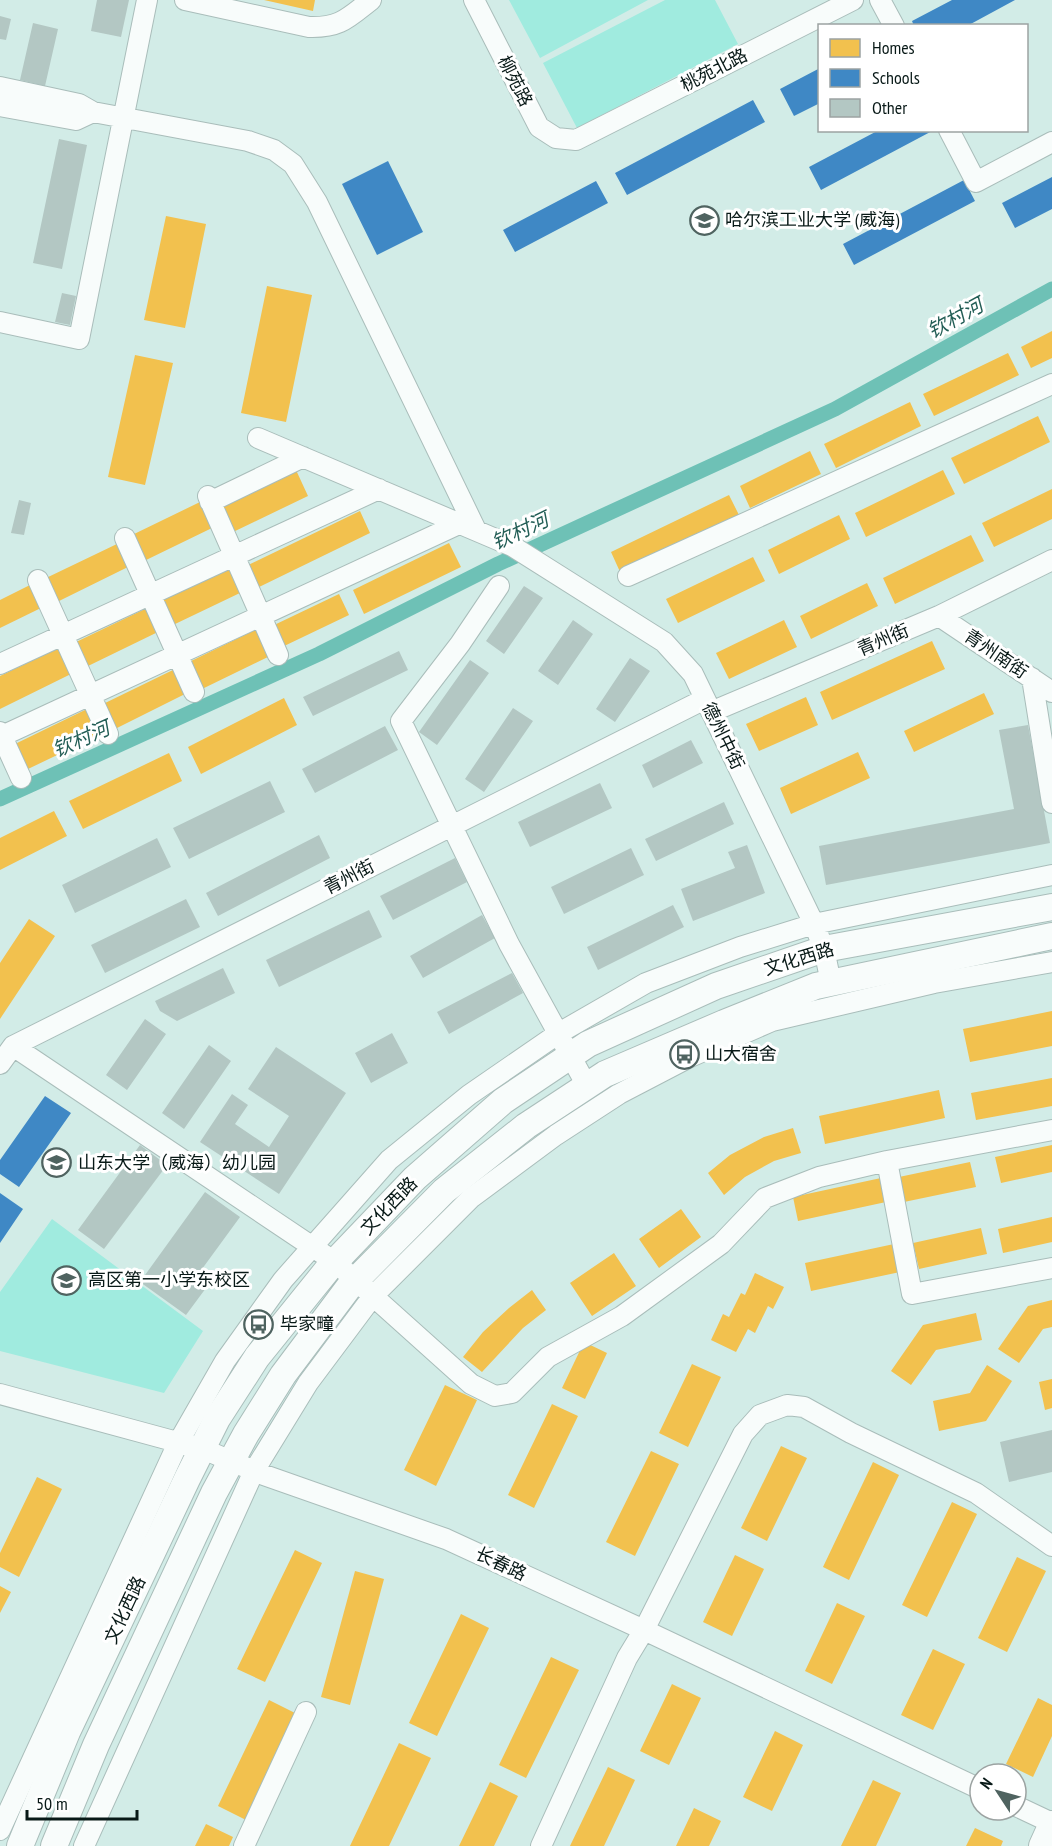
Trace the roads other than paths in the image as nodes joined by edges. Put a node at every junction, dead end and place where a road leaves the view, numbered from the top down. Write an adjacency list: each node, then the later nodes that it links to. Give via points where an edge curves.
1 (147, 0): 12 (street)
2 (185, 0): 7 (street)
3 (371, 0): 7 (street, via 341,23 327,28 309,27)
4 (474, 0): 14 (street, 柳苑路, via 538,127 556,138)
5 (853, 0): 14 (street, 桃苑北路)
6 (880, 0): 8 (street)
7 (250, 7)
8 (893, 24)
9 (0, 87): 11 (street, via 79,104)
10 (0, 106): 11 (street, via 76,120)
11 (93, 112): 12 (street)
12 (125, 117): 16 (street, via 79,339); 21 (street, via 248,141 274,150 293,164 317,202)
13 (950, 132): 15 (street, via 976,182)
14 (576, 140)
15 (1052, 142)
16 (0, 322)
17 (1052, 384): 25 (street)
18 (258, 438): 19 (street, 德州中街)
19 (303, 457): 20 (street, 德州中街); 23 (street, via 209,499)
20 (380, 489): 21 (street, 德州中街); 23 (street)
21 (468, 527): 29 (street); 39 (street, 德州中街, via 512,546 664,642 693,674)
22 (125, 538): 28 (street)
23 (234, 556): 28 (street); 29 (street)
24 (1052, 560): 30 (street, 青州街)
25 (628, 576)
26 (38, 580): 31 (street)
27 (499, 586): 44 (street, via 401,722)
28 (150, 595): 31 (street); 32 (street)
29 (261, 616): 32 (street); 33 (street)
30 (939, 616): 35 (street, 青州南街); 39 (street, 青州街)
31 (63, 635): 34 (street); 38 (street)
32 (177, 655): 36 (street); 38 (street)
33 (278, 655)
34 (0, 664)
35 (1032, 678): 37 (street, 青州南街); 43 (street)
36 (194, 692)
37 (1052, 692)
38 (90, 695): 40 (street); 41 (street)
39 (708, 706): 44 (street, 青州街); 47 (street, 德州中街)
40 (1, 734): 42 (street)
41 (108, 734)
42 (21, 778)
43 (1052, 802)
44 (451, 826): 52 (street, via 509,944); 53 (street, 青州街)
45 (1052, 875): 47 (street)
46 (1052, 907): 49 (main road, 文化西路)
47 (814, 924): 49 (street, 德州中街); 52 (street, via 646,983)
48 (1052, 936): 51 (main road, 文化西路)
49 (824, 949): 51 (street, 德州中街); 54 (main road, 文化西路, via 716,986 588,1044)
50 (1052, 962): 62 (street, via 934,983 772,1021 690,1058 619,1094 556,1135 471,1198)
51 (831, 983): 56 (main road, 文化西路, via 724,1023 605,1074)
52 (559, 1033): 54 (street); 59 (street, via 469,1095 389,1160)
53 (13, 1046): 55 (street, 青州街); 59 (street)
54 (570, 1056): 56 (street); 60 (main road, 文化西路, via 503,1101 415,1178)
55 (0, 1064)
56 (587, 1086): 62 (main road, 文化西路, via 526,1126 444,1191)
57 (1052, 1130): 58 (street)
58 (887, 1161): 61 (street, via 912,1294); 62 (street, via 819,1177 765,1198 721,1244 622,1316 548,1357 512,1393 495,1396 471,1384)
59 (311, 1247): 60 (street); 64 (street, via 225,1361)
60 (335, 1262): 62 (street); 64 (main road, 文化西路, via 257,1357 217,1419)
61 (1052, 1268)
62 (365, 1288): 65 (main road, 文化西路, via 283,1375); 66 (street)
63 (0, 1394): 64 (street, 长春路)
64 (190, 1446): 65 (street, 长春路); 73 (street); 74 (main road, 文化西路)
65 (230, 1462): 66 (street, 长春路); 75 (main road, 文化西路, via 101,1734)
66 (254, 1471): 68 (street, 长春路, via 446,1539); 76 (street)
67 (1052, 1546): 68 (street, via 976,1493 804,1407 787,1405 760,1415 743,1434)
68 (644, 1630): 70 (street, 长春路); 78 (street, via 627,1658)
69 (306, 1712): 77 (street)
70 (968, 1783)
71 (1028, 1812): 72 (street)
72 (1052, 1824): 79 (main road)
73 (0, 1830)
74 (20, 1846)
75 (54, 1846)
76 (84, 1846)
77 (244, 1846)
78 (542, 1846)
79 (1042, 1846)

